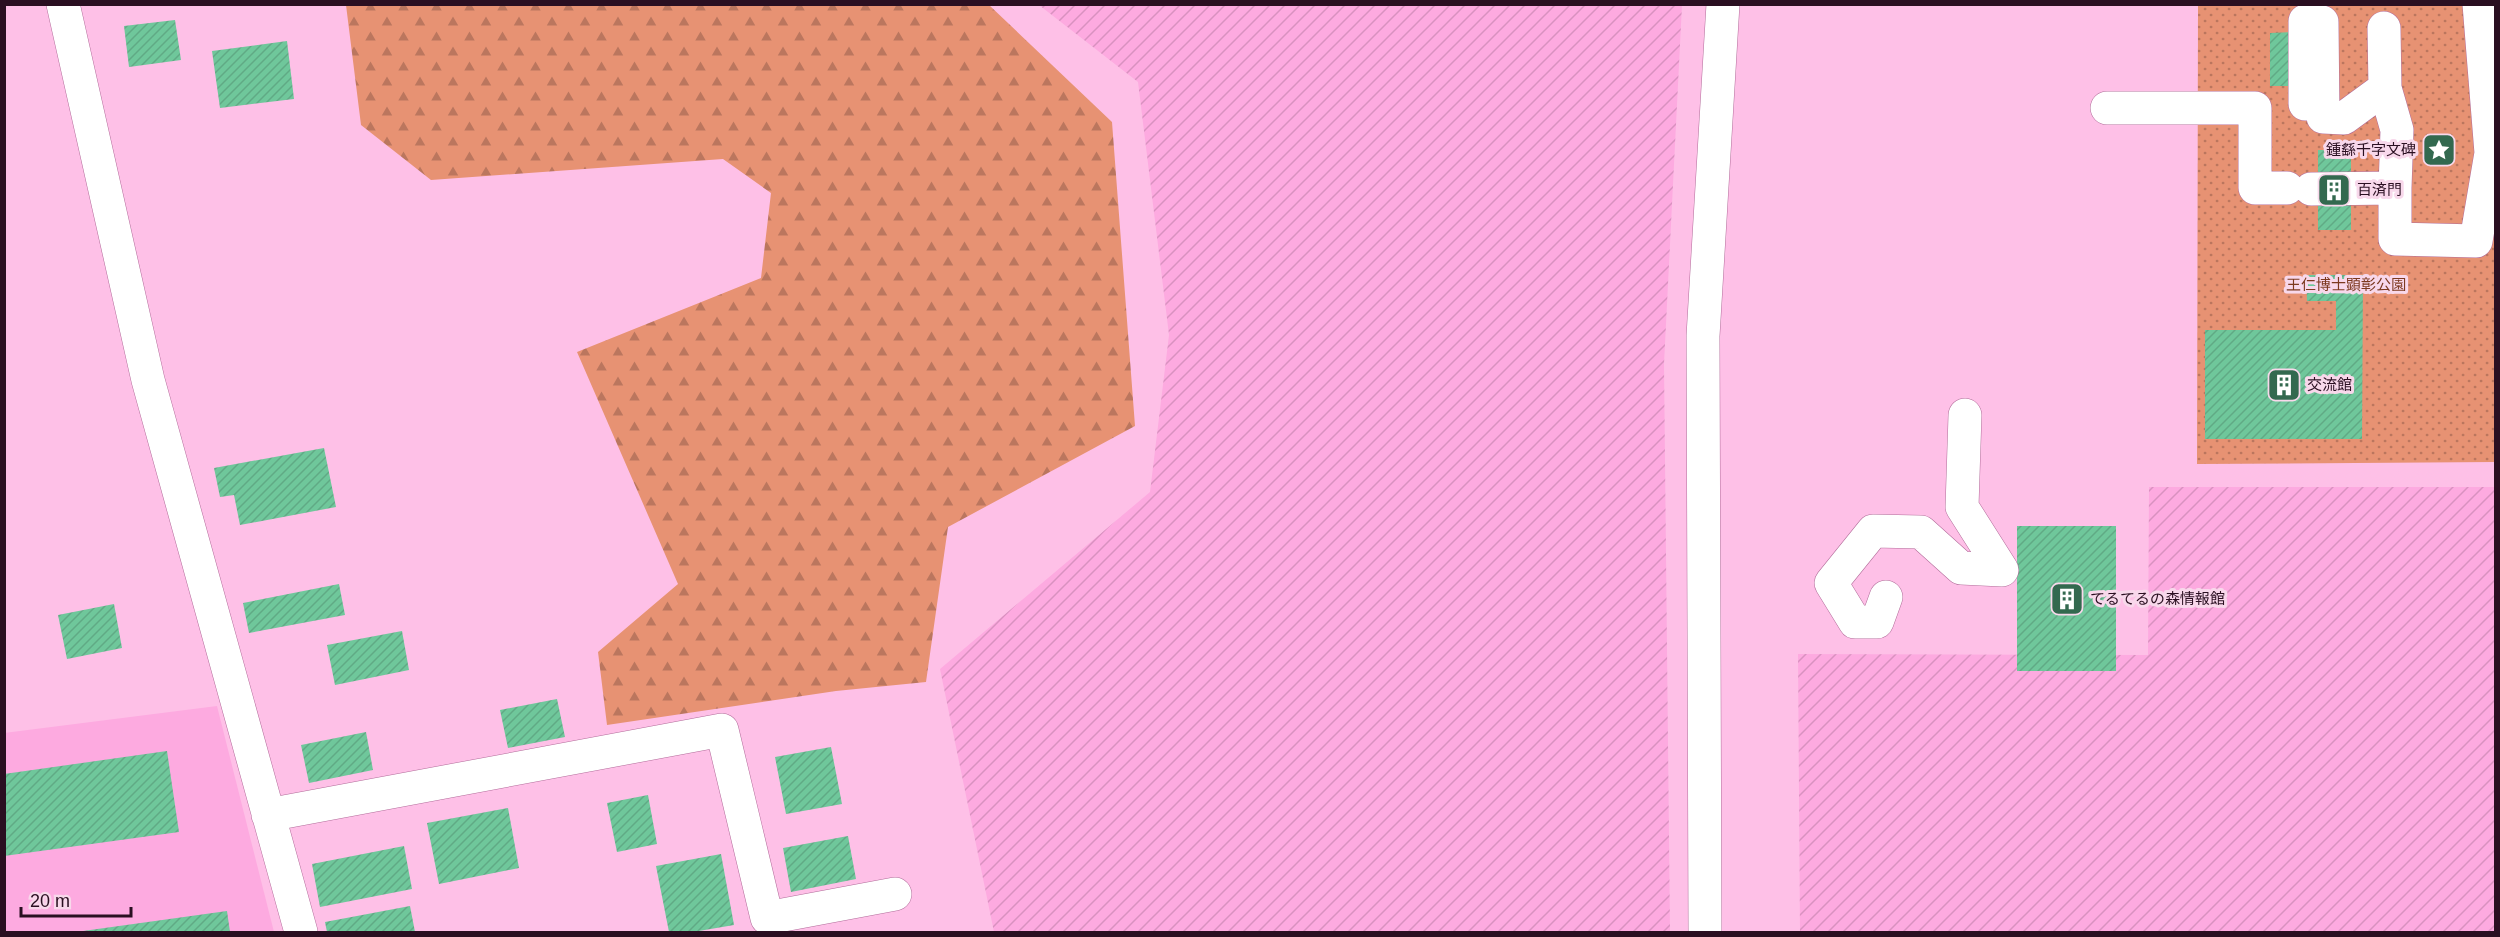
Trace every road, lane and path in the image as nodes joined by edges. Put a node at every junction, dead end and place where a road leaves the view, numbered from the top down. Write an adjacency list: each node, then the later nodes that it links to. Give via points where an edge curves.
1 (63, 4): 11 (street, via 148,380)
2 (1723, 4): 14 (street, via 1703,336)
3 (2479, 4): 8 (street, via 2491,153 2476,241 2395,239)
4 (2384, 28): 5 (street)
5 (2385, 88): 6 (street, via 2344,118 2323,117 2322,22 2305,21); 8 (street, via 2397,130)
6 (2305, 104)
7 (2107, 108): 8 (street, via 2256,108 2256,188)
8 (2395, 188)
9 (1965, 415): 10 (street, via 1962,507 2002,570 1961,568 1921,531 1873,531 1831,583 1855,622 1877,622)
10 (1886, 597)
11 (268, 815): 12 (street, via 722,730 766,918); 13 (street)
12 (895, 894)
13 (301, 933)
14 (1706, 933)

